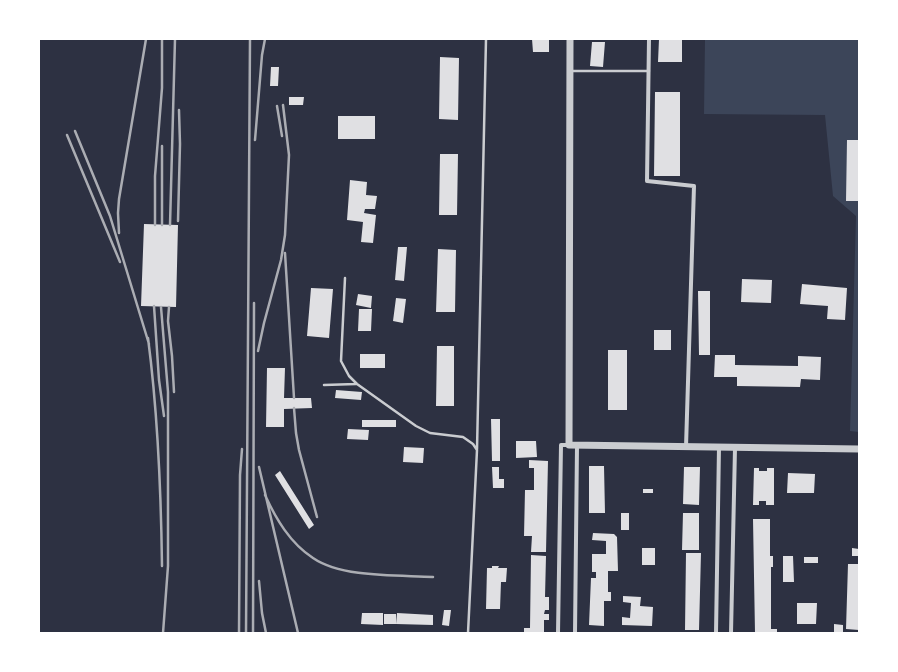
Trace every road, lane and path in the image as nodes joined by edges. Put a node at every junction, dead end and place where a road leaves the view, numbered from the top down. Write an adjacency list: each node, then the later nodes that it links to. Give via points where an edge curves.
1 (486, 39): 14 (lane)
2 (570, 39): 4 (street)
3 (649, 39): 5 (street)
4 (570, 71): 5 (lane); 9 (street)
5 (649, 71): 10 (street, via 647,181 694,186)
6 (345, 278): 7 (lane, via 341,361 346,372)
7 (357, 384): 8 (lane); 14 (lane, via 416,426 430,432 463,437)
8 (324, 385)
9 (573, 446): 10 (street); 16 (street, via 561,445); 17 (street)
10 (686, 447): 11 (street)
11 (719, 447): 12 (street); 18 (street)
12 (735, 448): 13 (street); 19 (street)
13 (859, 449)
14 (477, 450): 15 (lane)
15 (468, 633)
16 (558, 633)
17 (575, 633)
18 (716, 633)
19 (731, 633)

